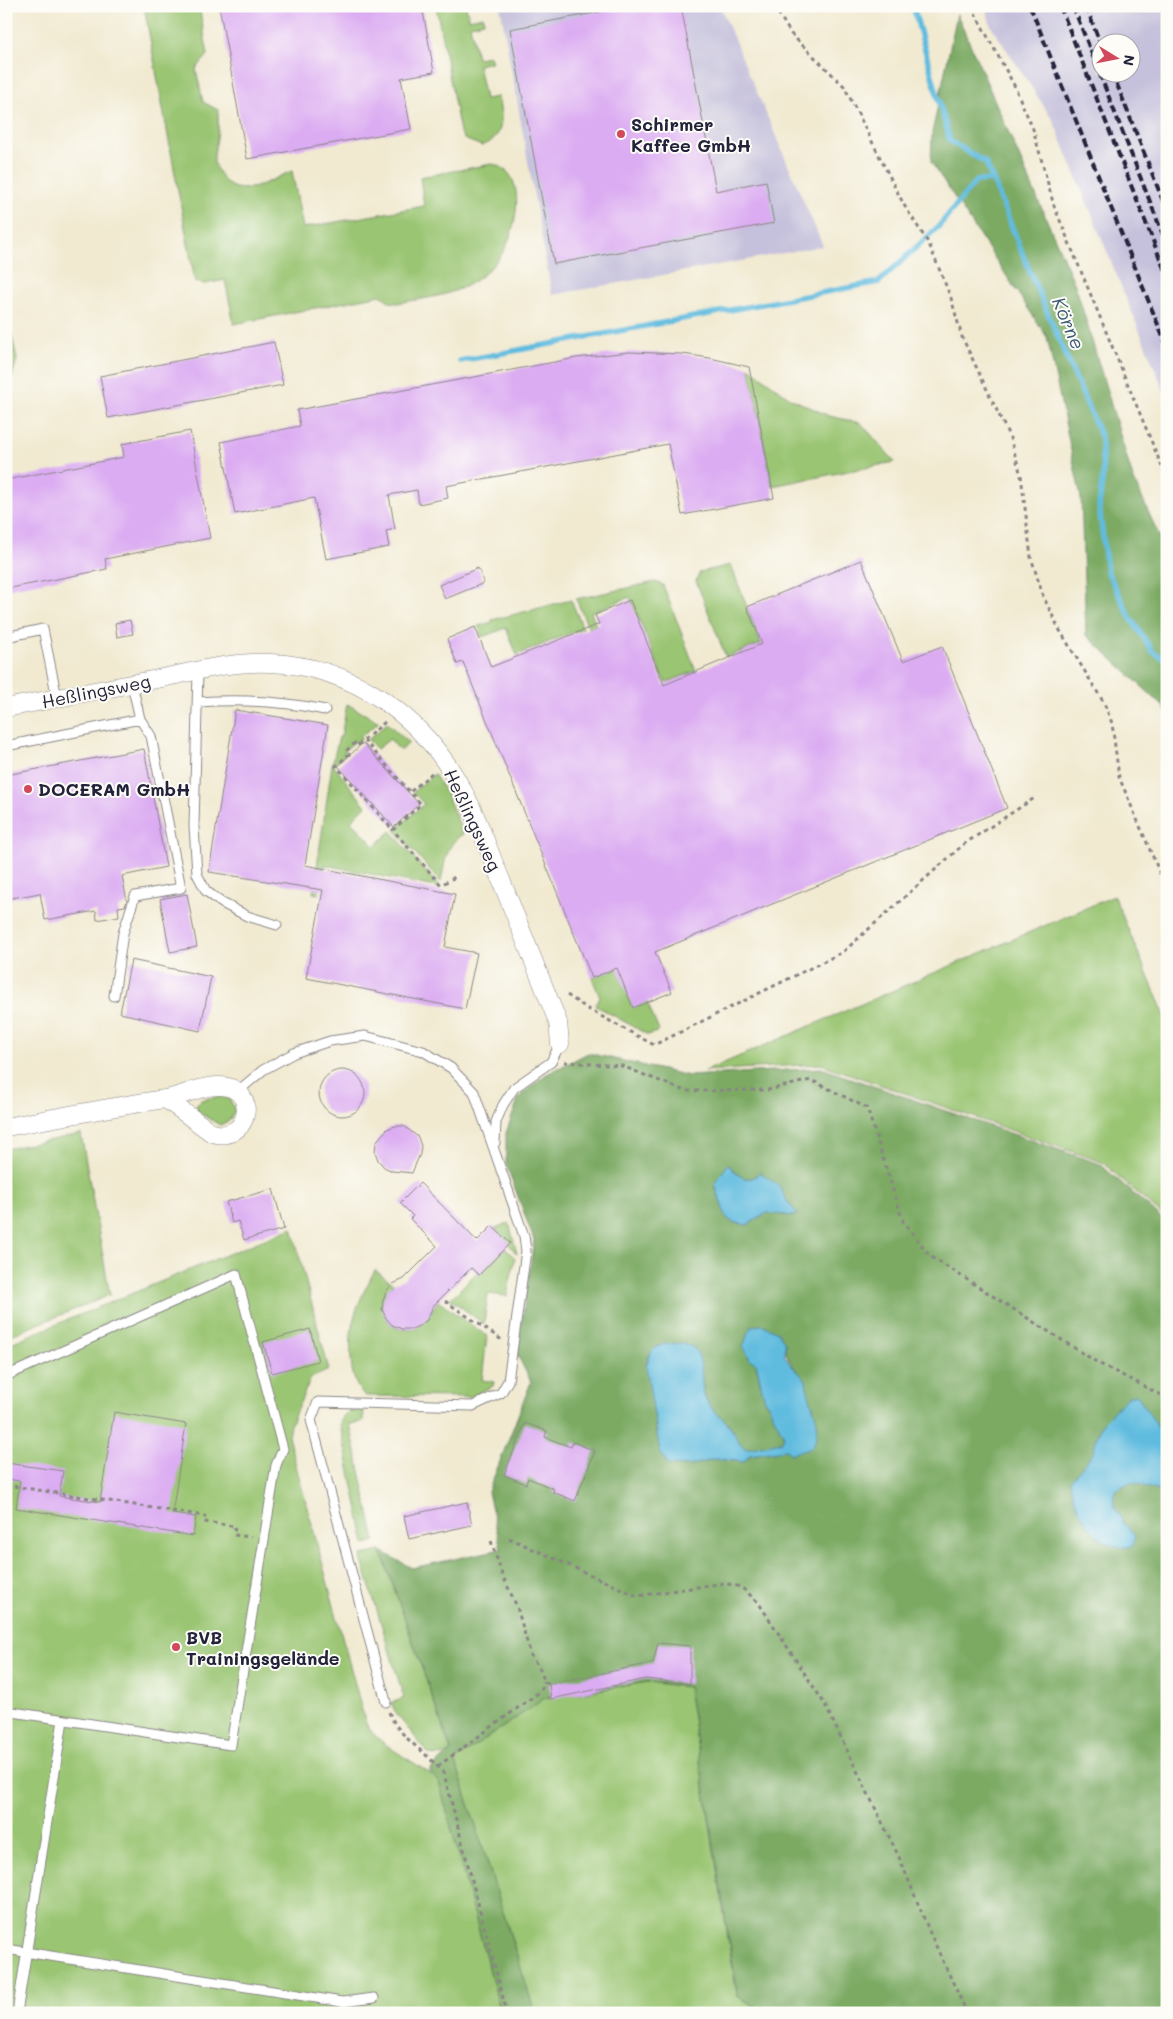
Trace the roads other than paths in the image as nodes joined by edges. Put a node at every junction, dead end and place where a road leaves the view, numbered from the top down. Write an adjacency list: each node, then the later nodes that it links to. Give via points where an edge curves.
1 (6, 637): 4 (lane, via 43,630)
2 (198, 671): 3 (street, Heßlingsweg); 5 (lane); 12 (street, Heßlingsweg, via 270,663 315,670 356,684 371,693 408,718 429,739 447,763 470,805 558,1022)
3 (132, 684): 4 (street, Heßlingsweg); 8 (lane)
4 (57, 698): 6 (street, Heßlingsweg)
5 (198, 702): 7 (lane, via 257,700); 10 (lane, via 194,826 197,874 206,891 222,903 247,916)
6 (6, 708)
7 (325, 710)
8 (140, 719): 9 (lane); 11 (lane, via 151,736 181,888 135,896 123,933)
9 (6, 746)
10 (277, 925)
11 (114, 996)
12 (560, 1044): 16 (lane, via 551,1062 514,1088 502,1105 496,1122)
13 (237, 1092): 14 (street, via 220,1086); 14 (street, via 246,1103 246,1112 237,1130 221,1135); 16 (lane, via 263,1070 286,1057 330,1041 365,1036 396,1042 423,1051 451,1068 474,1092)
14 (166, 1099): 15 (street, via 133,1102)
15 (6, 1127)
16 (494, 1148): 18 (lane, via 524,1236 526,1251 508,1381 500,1393 473,1406 318,1402 311,1420)
17 (7, 1372): 20 (lane, via 236,1274 283,1449 276,1466 231,1746)
18 (386, 1702)
19 (6, 1711): 20 (lane)
20 (63, 1720): 22 (lane)
21 (6, 1949): 22 (lane)
22 (27, 1952): 23 (lane, via 342,2002); 24 (lane)
23 (374, 1998)
24 (17, 2013)

